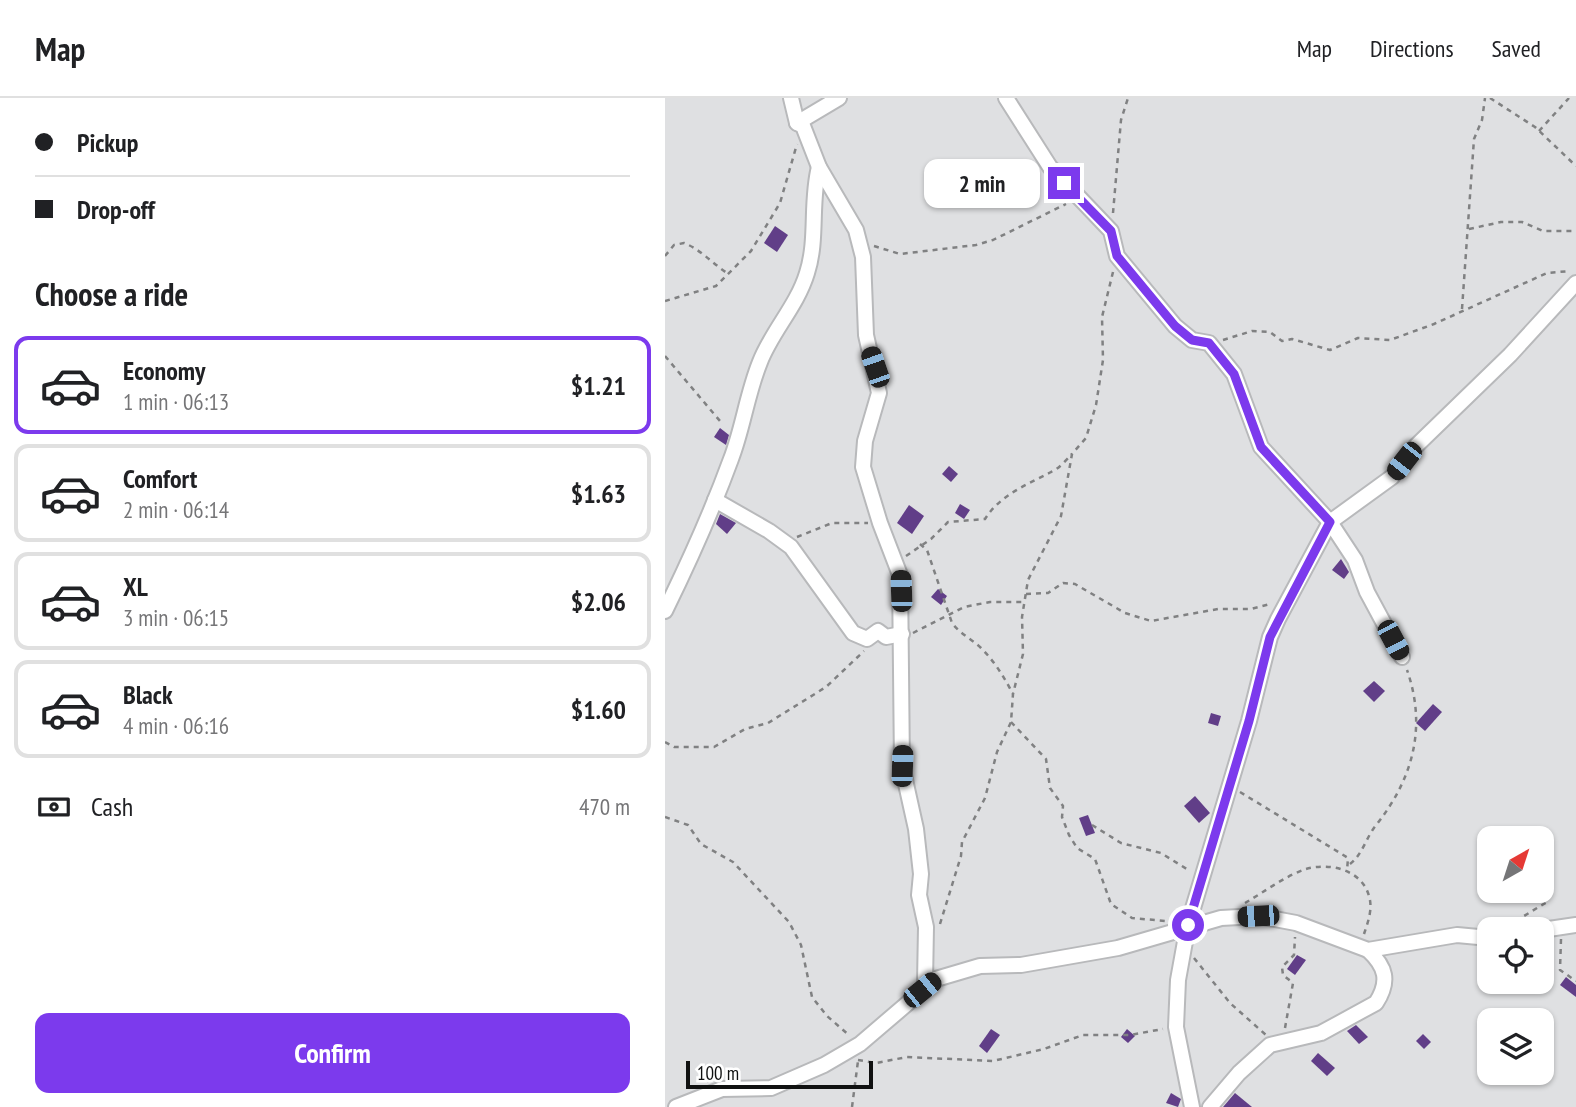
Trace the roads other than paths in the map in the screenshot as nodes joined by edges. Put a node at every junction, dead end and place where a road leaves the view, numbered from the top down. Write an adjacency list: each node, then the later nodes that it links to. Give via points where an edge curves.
1 (791, 98): 4 (street)
2 (839, 98): 4 (street)
3 (1006, 98): 8 (street, via 1032,143 1077,199 1111,231 1117,256 1175,326 1192,340 1209,343 1234,374 1261,447)
4 (800, 124): 5 (street)
5 (819, 167): 7 (street, via 808,272 760,361); 10 (street, via 861,242 866,335 879,393 865,441 863,467 898,562)
6 (1576, 284): 8 (street, via 1416,446 1392,477)
7 (715, 500): 9 (street); 10 (street, via 780,538 811,572 853,633 867,639 878,631 886,637)
8 (1330, 522): 11 (street, via 1355,560); 12 (street, via 1270,637)
9 (665, 611)
10 (902, 634): 15 (street, via 903,776 921,874 919,895 926,927 923,974 925,982)
11 (1402, 657)
12 (1188, 925): 14 (street, via 1258,916 1296,923); 15 (street, via 1118,948 1021,965 980,966); 17 (street, via 1175,1006)
13 (1477, 937): 14 (street, via 1457,935)
14 (1368, 950): 18 (street, via 1381,963 1385,977 1376,1003 1321,1033 1280,1041 1261,1052)
15 (936, 979): 16 (street, via 860,1044 824,1065 771,1088 722,1088)
16 (676, 1107)
17 (1192, 1107)
18 (1210, 1107)

